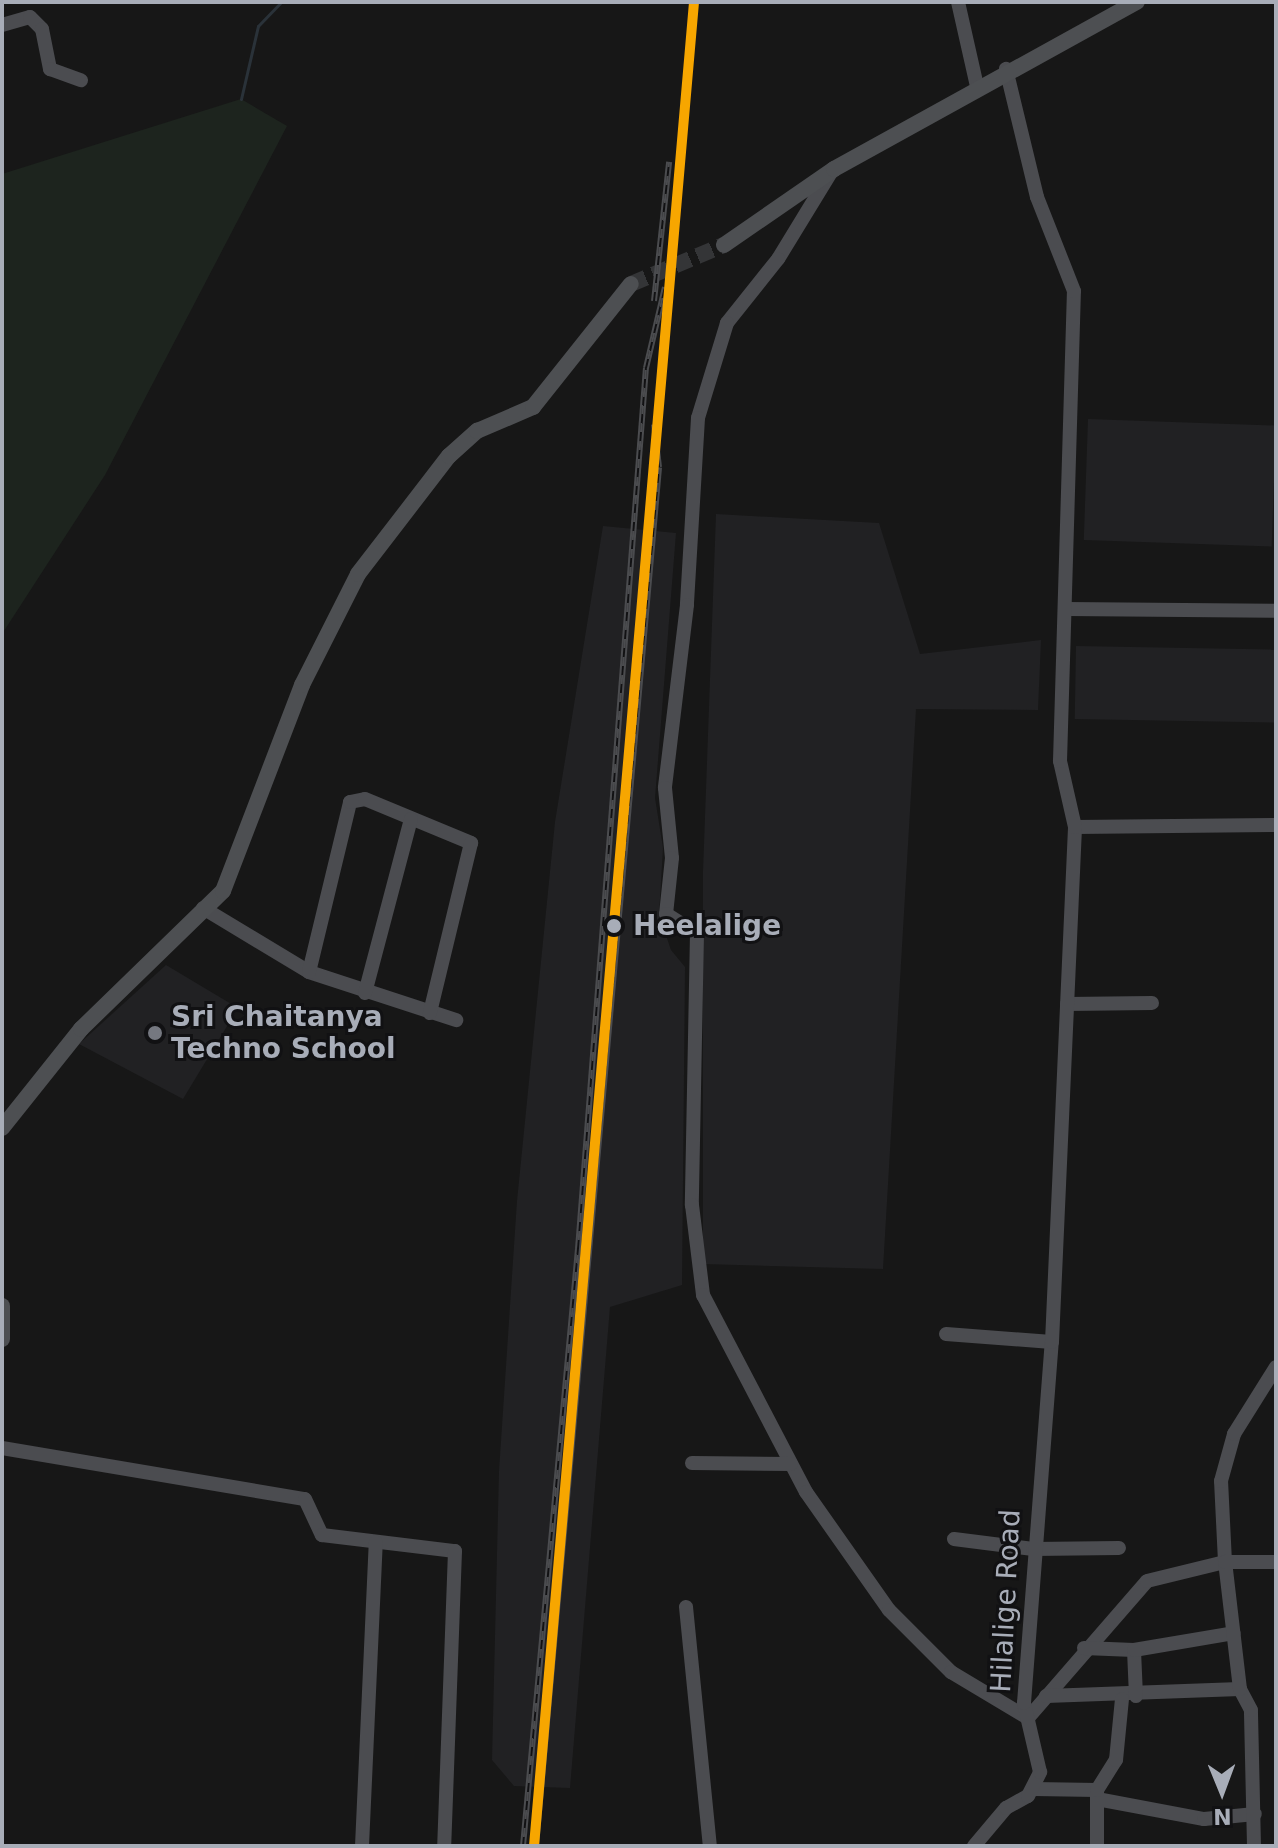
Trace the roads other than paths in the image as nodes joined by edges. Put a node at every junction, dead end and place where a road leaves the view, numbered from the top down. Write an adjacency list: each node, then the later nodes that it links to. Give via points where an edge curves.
1 (958, 2): 6 (street)
2 (1137, 2): 4 (main road)
3 (2, 25): 5 (street, via 30,17 42,29 50,69)
4 (1006, 69): 6 (main road); 10 (street, Hilalige Road, via 1037,197 1074,291)
5 (81, 80)
6 (977, 86): 7 (main road)
7 (834, 169): 8 (main road); 30 (street, via 783,252 727,323 708,365 665,788 672,858 666,914 697,933 692,1127 697,1276)
8 (724, 245)
9 (631, 284): 15 (main road, via 533,407 502,416 449,456 358,574 302,685 252,830 223,891)
10 (1066, 609): 11 (street); 14 (street, Hilalige Road, via 1060,761)
11 (1276, 611)
12 (411, 819): 16 (street, via 365,799 350,802); 17 (street); 20 (street, via 471,843)
13 (1276, 825): 14 (street)
14 (1075, 827): 19 (street, Hilalige Road)
15 (203, 908): 16 (street); 22 (main road, via 81,1029)
16 (309, 972): 17 (street)
17 (365, 993): 20 (street)
18 (1152, 1003): 19 (street)
19 (1067, 1004): 26 (street, Hilalige Road)
20 (430, 1013): 21 (street)
21 (456, 1020)
22 (2, 1128)
23 (2, 1306): 25 (main road)
24 (946, 1334): 26 (street)
25 (2, 1339)
26 (1052, 1342): 34 (street, Hilalige Road)
27 (1276, 1367): 35 (street, via 1234,1434 1221,1481)
28 (2, 1448): 32 (street, via 305,1499 322,1535)
29 (692, 1463): 30 (street)
30 (791, 1464): 44 (street, via 889,1610 951,1672)
31 (954, 1539): 34 (street)
32 (376, 1542): 48 (street); 49 (street, via 458,1555)
33 (1119, 1548): 34 (street)
34 (1033, 1549): 44 (street, Hilalige Road)
35 (1225, 1562): 36 (street); 38 (street); 39 (street, via 1147,1581 1121,1617)
36 (1276, 1562)
37 (686, 1607): 50 (street)
38 (1234, 1633): 40 (street); 41 (street)
39 (1084, 1648): 40 (street); 42 (street)
40 (1134, 1650): 43 (street)
41 (1240, 1689): 43 (street); 47 (street, via 1251,1710)
42 (1046, 1696): 43 (street); 44 (street)
43 (1129, 1698): 46 (street, via 1116,1760)
44 (1028, 1718): 45 (street, Hilalige Road, via 1040,1772)
45 (1034, 1789): 46 (street); 51 (street)
46 (1097, 1795): 47 (street, via 1204,1819); 52 (street)
47 (1255, 1814): 53 (street)
48 (362, 1846)
49 (444, 1846)
50 (710, 1846)
51 (974, 1846)
52 (1097, 1846)
53 (1254, 1846)

